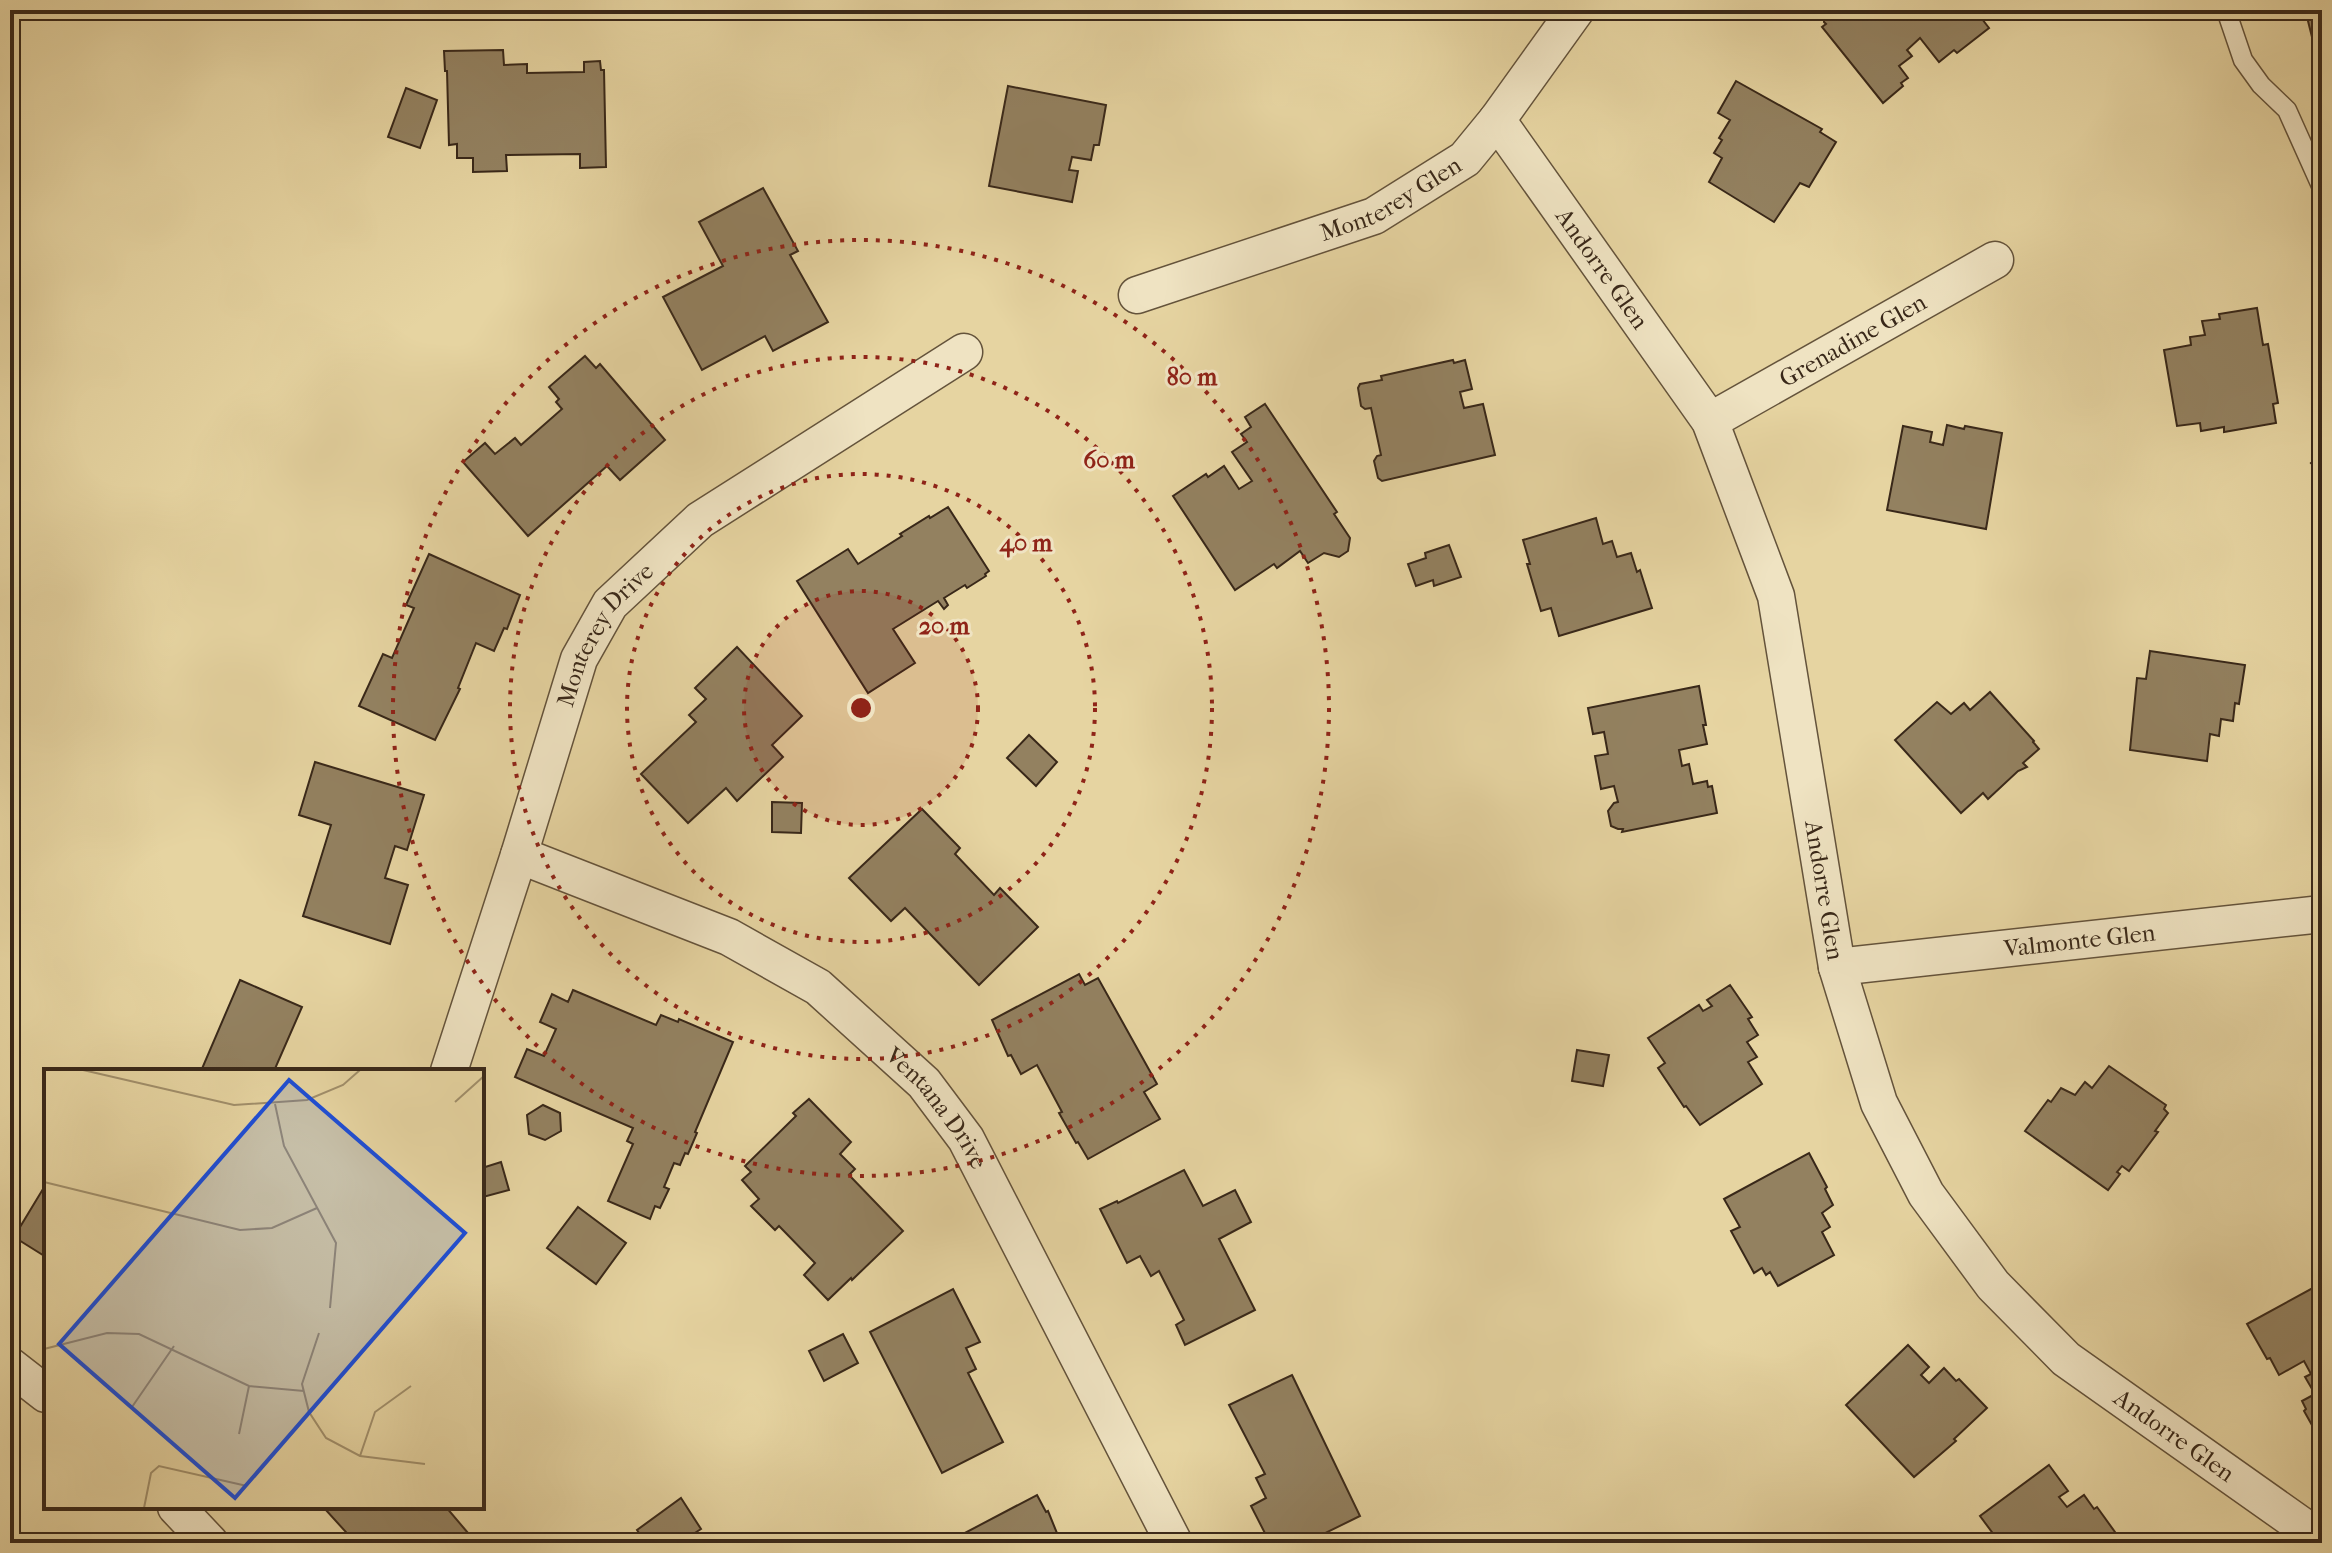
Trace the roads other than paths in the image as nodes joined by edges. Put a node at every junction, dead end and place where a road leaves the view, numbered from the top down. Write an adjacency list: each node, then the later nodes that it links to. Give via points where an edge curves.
1 (1576, 10): 3 (street, Monterey Glen)
2 (2226, 10): 4 (lane, via 2243,60 2287,110)
3 (1497, 120): 6 (street, Monterey Glen, via 1465,159 1374,216); 8 (street, Andorre Glen)
4 (2322, 188)
5 (1995, 260): 8 (street, Grenadine Glen)
6 (1137, 295)
7 (964, 352): 9 (street, Monterey Drive, via 700,520 610,604 579,659)
8 (1710, 421): 11 (street, Andorre Glen, via 1776,596)
9 (519, 855): 12 (street, Monterey Drive); 18 (street, Ventana Drive, via 729,937 818,987 924,1083 966,1139)
10 (2322, 914): 11 (street, Valmonte Glen)
11 (1837, 967): 16 (street, Andorre Glen, via 1879,1103 1926,1194 1993,1285 2066,1359)
12 (450, 1069)
13 (10, 1366): 14 (street)
14 (44, 1392)
15 (184, 1510): 17 (street)
16 (2322, 1540)
17 (210, 1543)
18 (1174, 1543)

